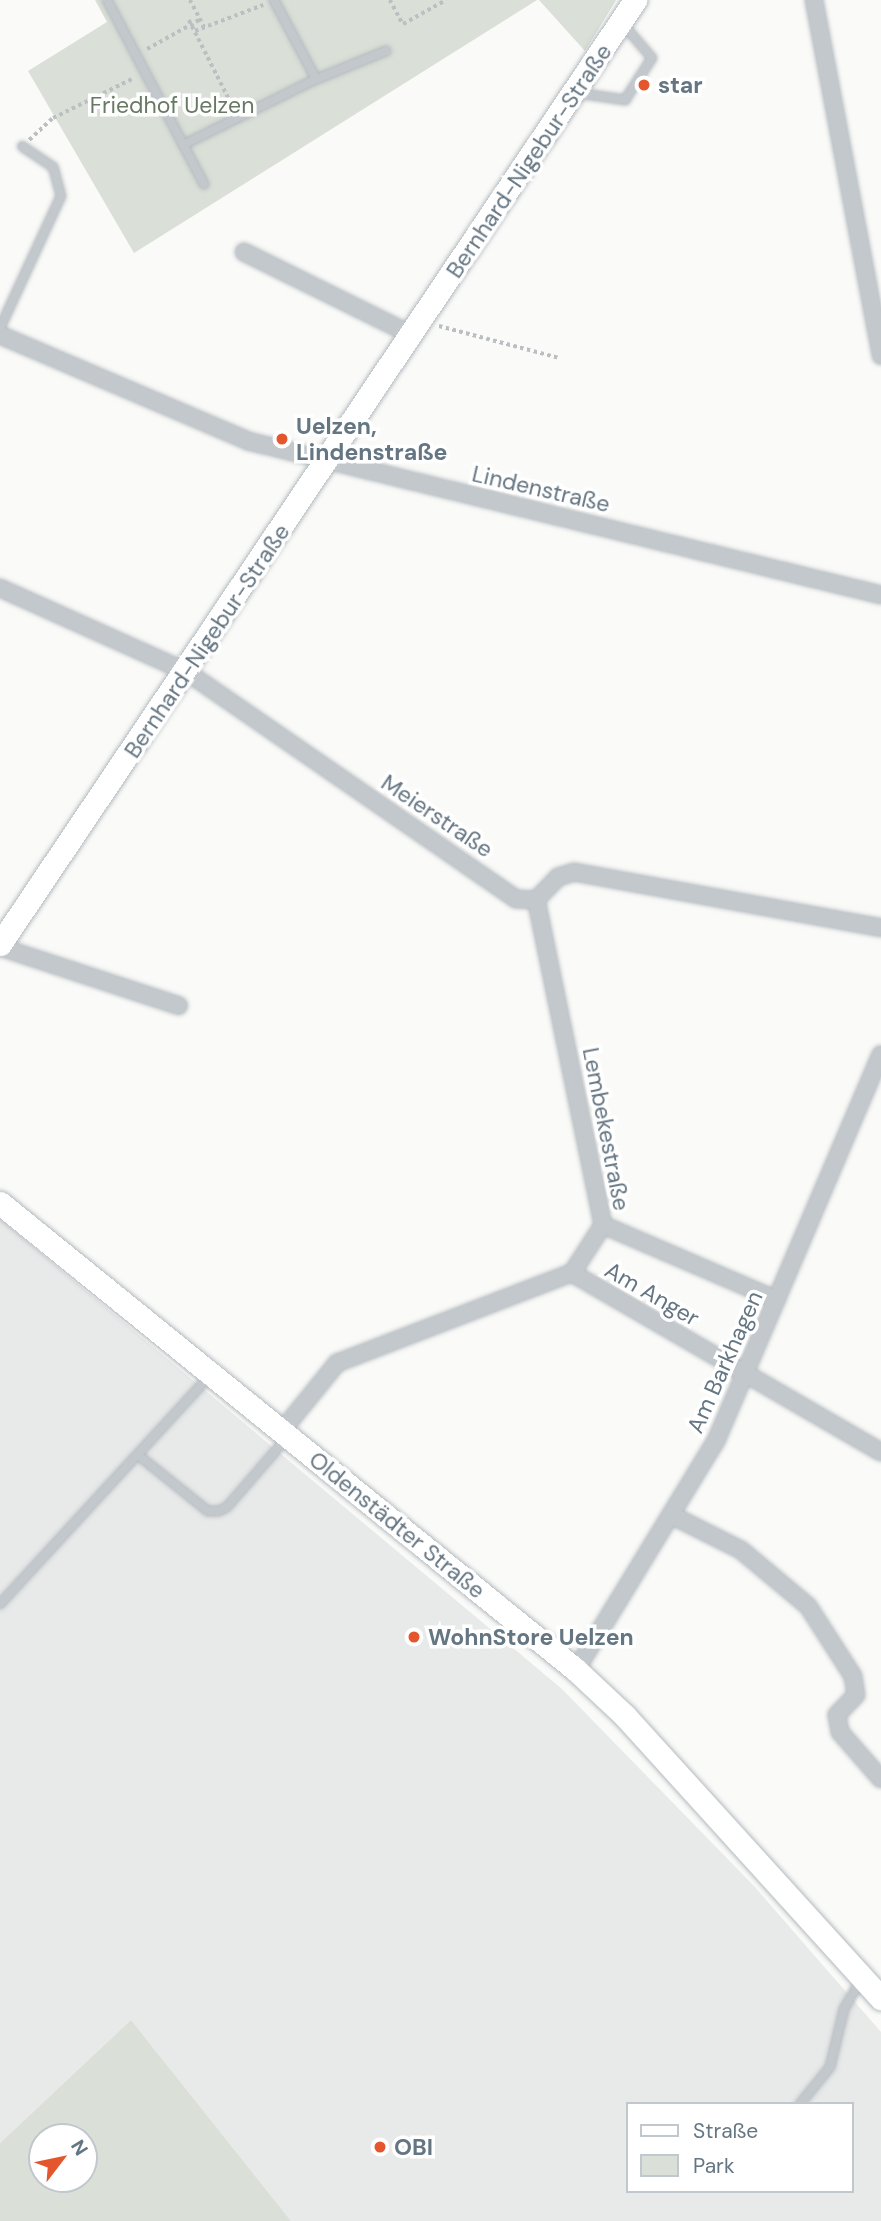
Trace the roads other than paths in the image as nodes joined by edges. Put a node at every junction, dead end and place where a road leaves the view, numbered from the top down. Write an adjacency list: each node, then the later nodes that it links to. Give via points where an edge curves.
1 (107, 0): 9 (lane)
2 (275, 0): 7 (lane)
3 (635, 0): 5 (street, Bernhard-Nigebur-Straße)
4 (814, 0): 16 (street)
5 (621, 22): 8 (street, Bernhard-Nigebur-Straße); 8 (lane, via 652,58 625,100)
6 (386, 51): 7 (lane)
7 (316, 79): 9 (lane)
8 (574, 93): 14 (street, Bernhard-Nigebur-Straße)
9 (183, 145): 11 (lane)
10 (22, 146): 13 (lane, via 53,167 61,196)
11 (204, 184)
12 (244, 252): 14 (street)
13 (0, 328)
14 (417, 328): 17 (street, Bernhard-Nigebur-Straße)
15 (0, 335): 17 (street, Lindenstraße, via 248,441)
16 (881, 356)
17 (327, 462): 19 (street, Lindenstraße); 20 (street, Bernhard-Nigebur-Straße)
18 (0, 588): 20 (street, Meierstraße)
19 (881, 595)
20 (187, 672): 21 (street, Meierstraße, via 516,899); 23 (street, Bernhard-Nigebur-Straße)
21 (536, 900): 22 (street, via 558,877 575,872); 27 (street, Lembekestraße)
22 (881, 928)
23 (0, 946): 24 (street)
24 (179, 1006)
25 (881, 1055): 29 (street, Am Barkhagen)
26 (0, 1203): 30 (street, Oldenstädter Straße)
27 (603, 1225): 28 (street, Lembekestraße); 29 (street, Am Anger)
28 (572, 1273): 31 (street, Am Anger); 32 (street, via 337,1363)
29 (777, 1300): 31 (street, Am Barkhagen)
30 (211, 1375): 32 (street, Oldenstädter Straße); 34 (lane)
31 (746, 1375): 33 (street, Am Anger); 35 (street, Am Barkhagen, via 716,1441)
32 (284, 1434): 34 (lane, via 227,1507 219,1511 208,1511); 37 (street, Oldenstädter Straße)
33 (881, 1452)
34 (138, 1455): 36 (lane)
35 (671, 1515): 37 (street, Am Barkhagen); 38 (street, via 741,1550 808,1606 853,1676 856,1695 837,1715 840,1732)
36 (0, 1604)
37 (576, 1670): 39 (street, Oldenstädter Straße, via 625,1716)
38 (881, 1779)
39 (863, 1978): 40 (street, Oldenstädter Straße); 41 (lane, via 844,2010 830,2067)
40 (881, 1998)
41 (802, 2102)

